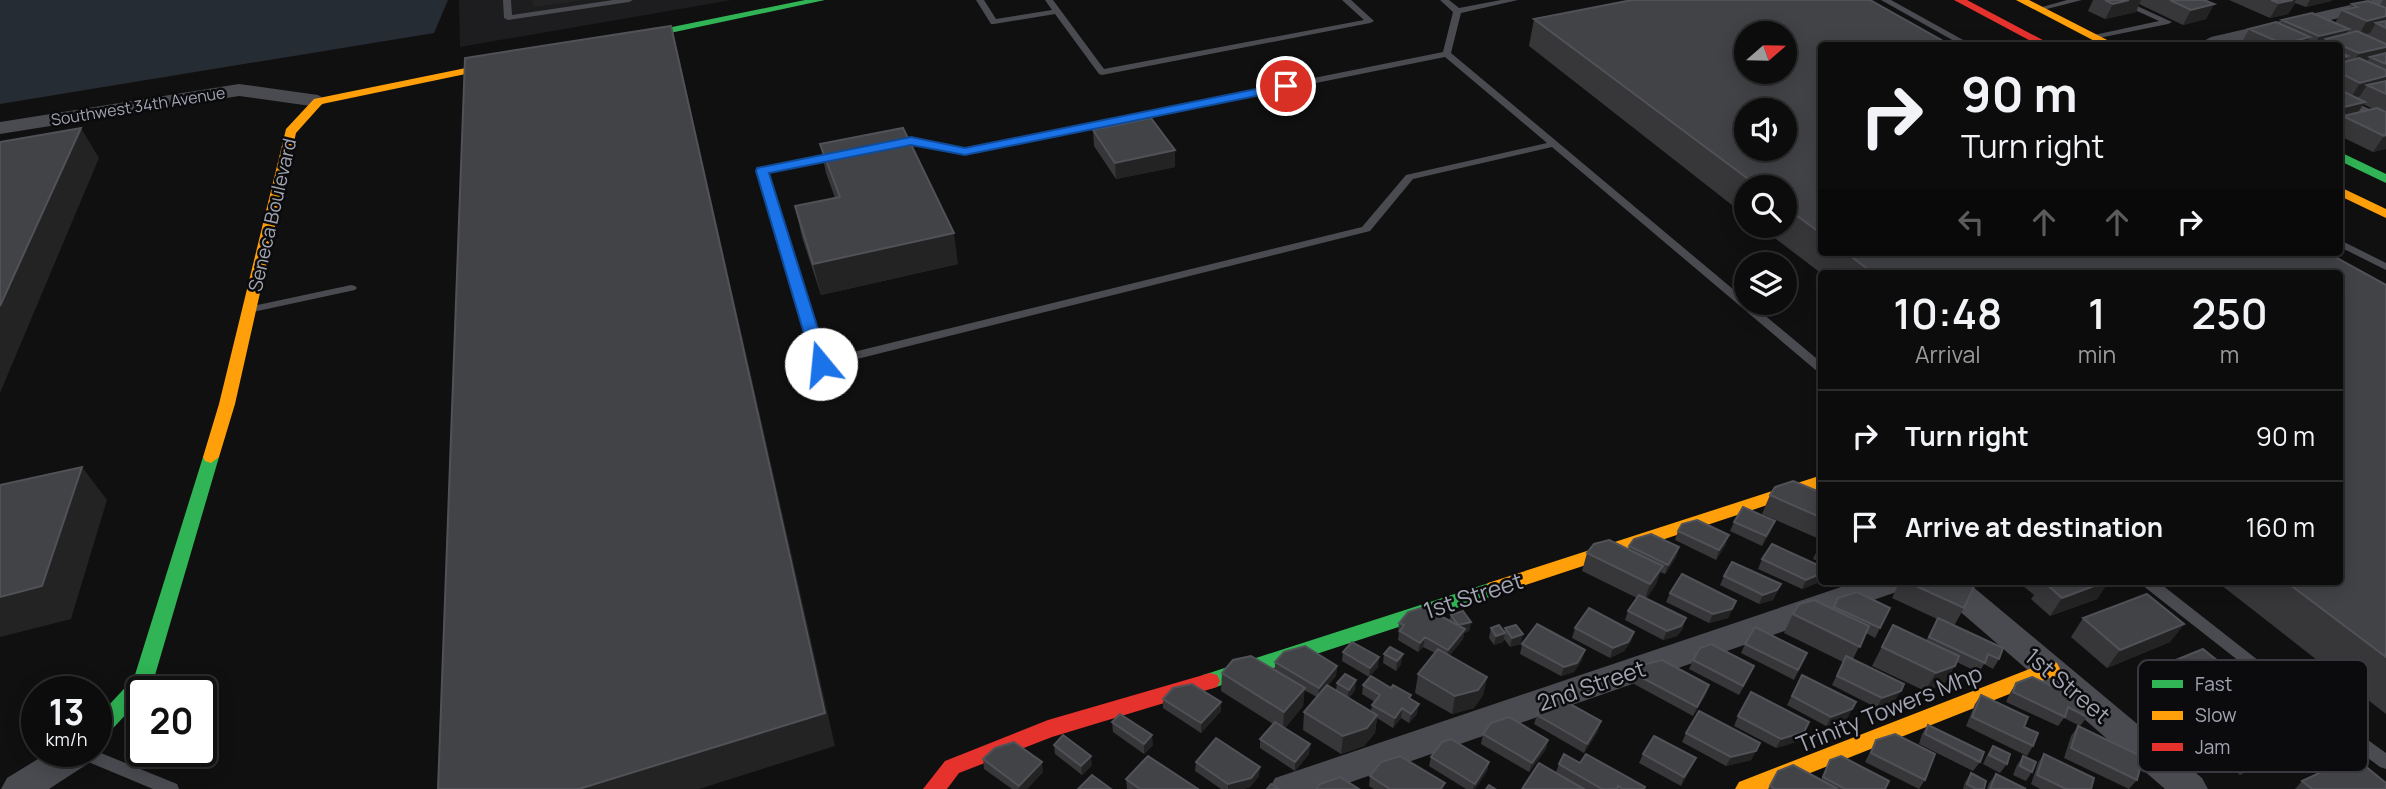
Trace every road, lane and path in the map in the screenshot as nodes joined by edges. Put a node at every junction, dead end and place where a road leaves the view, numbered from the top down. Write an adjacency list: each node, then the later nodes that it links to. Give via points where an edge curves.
1 (507, 0): 2 (lane, via 508,18)
2 (629, 0)
3 (820, 0): 26 (street)
4 (980, 0): 18 (lane, via 994,23)
5 (1049, 0): 18 (lane)
6 (1346, 0): 18 (lane, via 1370,21 1102,72)
7 (1444, 0): 17 (lane)
8 (1514, 0): 17 (lane)
9 (1885, 0): 22 (lane)
10 (1959, 0): 23 (street)
11 (2021, 0): 16 (street)
12 (2078, 0): 16 (lane)
13 (2117, 0): 21 (lane, via 2168,22)
14 (2386, 2): 19 (street)
15 (2287, 5): 19 (street)
16 (2039, 9): 21 (street)
17 (1457, 11): 27 (lane)
18 (1058, 12)
19 (2314, 20): 20 (street); 25 (street)
20 (2335, 33)
21 (2097, 37): 24 (street)
22 (1963, 42)
23 (2041, 42)
24 (2106, 42)
25 (2222, 42)
26 (603, 44)
27 (1447, 54): 33 (lane); 34 (lane, via 965,151 911,141)
28 (535, 57): 29 (street)
29 (318, 101): 32 (street, Southwest 34th Avenue, via 239,90); 43 (street, Seneca Boulevard, via 290,132)
30 (2343, 103): 31 (street)
31 (2386, 123)
32 (0, 128)
33 (1554, 144): 35 (lane, via 1410,177 1366,229 821,364 762,171); 44 (lane)
34 (884, 146)
35 (843, 154)
36 (2343, 158): 37 (street)
37 (2386, 179)
38 (2343, 192): 39 (street)
39 (2381, 211)
40 (2343, 245): 41 (lane)
41 (2386, 267)
42 (351, 288): 43 (lane)
43 (250, 310): 51 (street, Seneca Boulevard, via 227,404 143,682)
44 (1818, 366)
45 (1818, 482): 61 (street, 1st Street, via 1149,701 1048,729 952,767)
46 (1883, 585): 62 (street, 2nd Street)
47 (1950, 585): 50 (street, 1st Street)
48 (2152, 585): 49 (lane)
49 (2251, 660)
50 (2050, 669): 52 (street, 1st Street); 63 (street, Trinity Towers Mhp)
51 (112, 716)
52 (2138, 747)
53 (2368, 748): 54 (lane)
54 (2386, 762)
55 (112, 764): 60 (lane)
56 (54, 767): 59 (street)
57 (2167, 772): 58 (street, 1st Street)
58 (2185, 788)
59 (19, 789)
60 (172, 789)
61 (934, 789)
62 (1287, 789)
63 (1746, 789)

